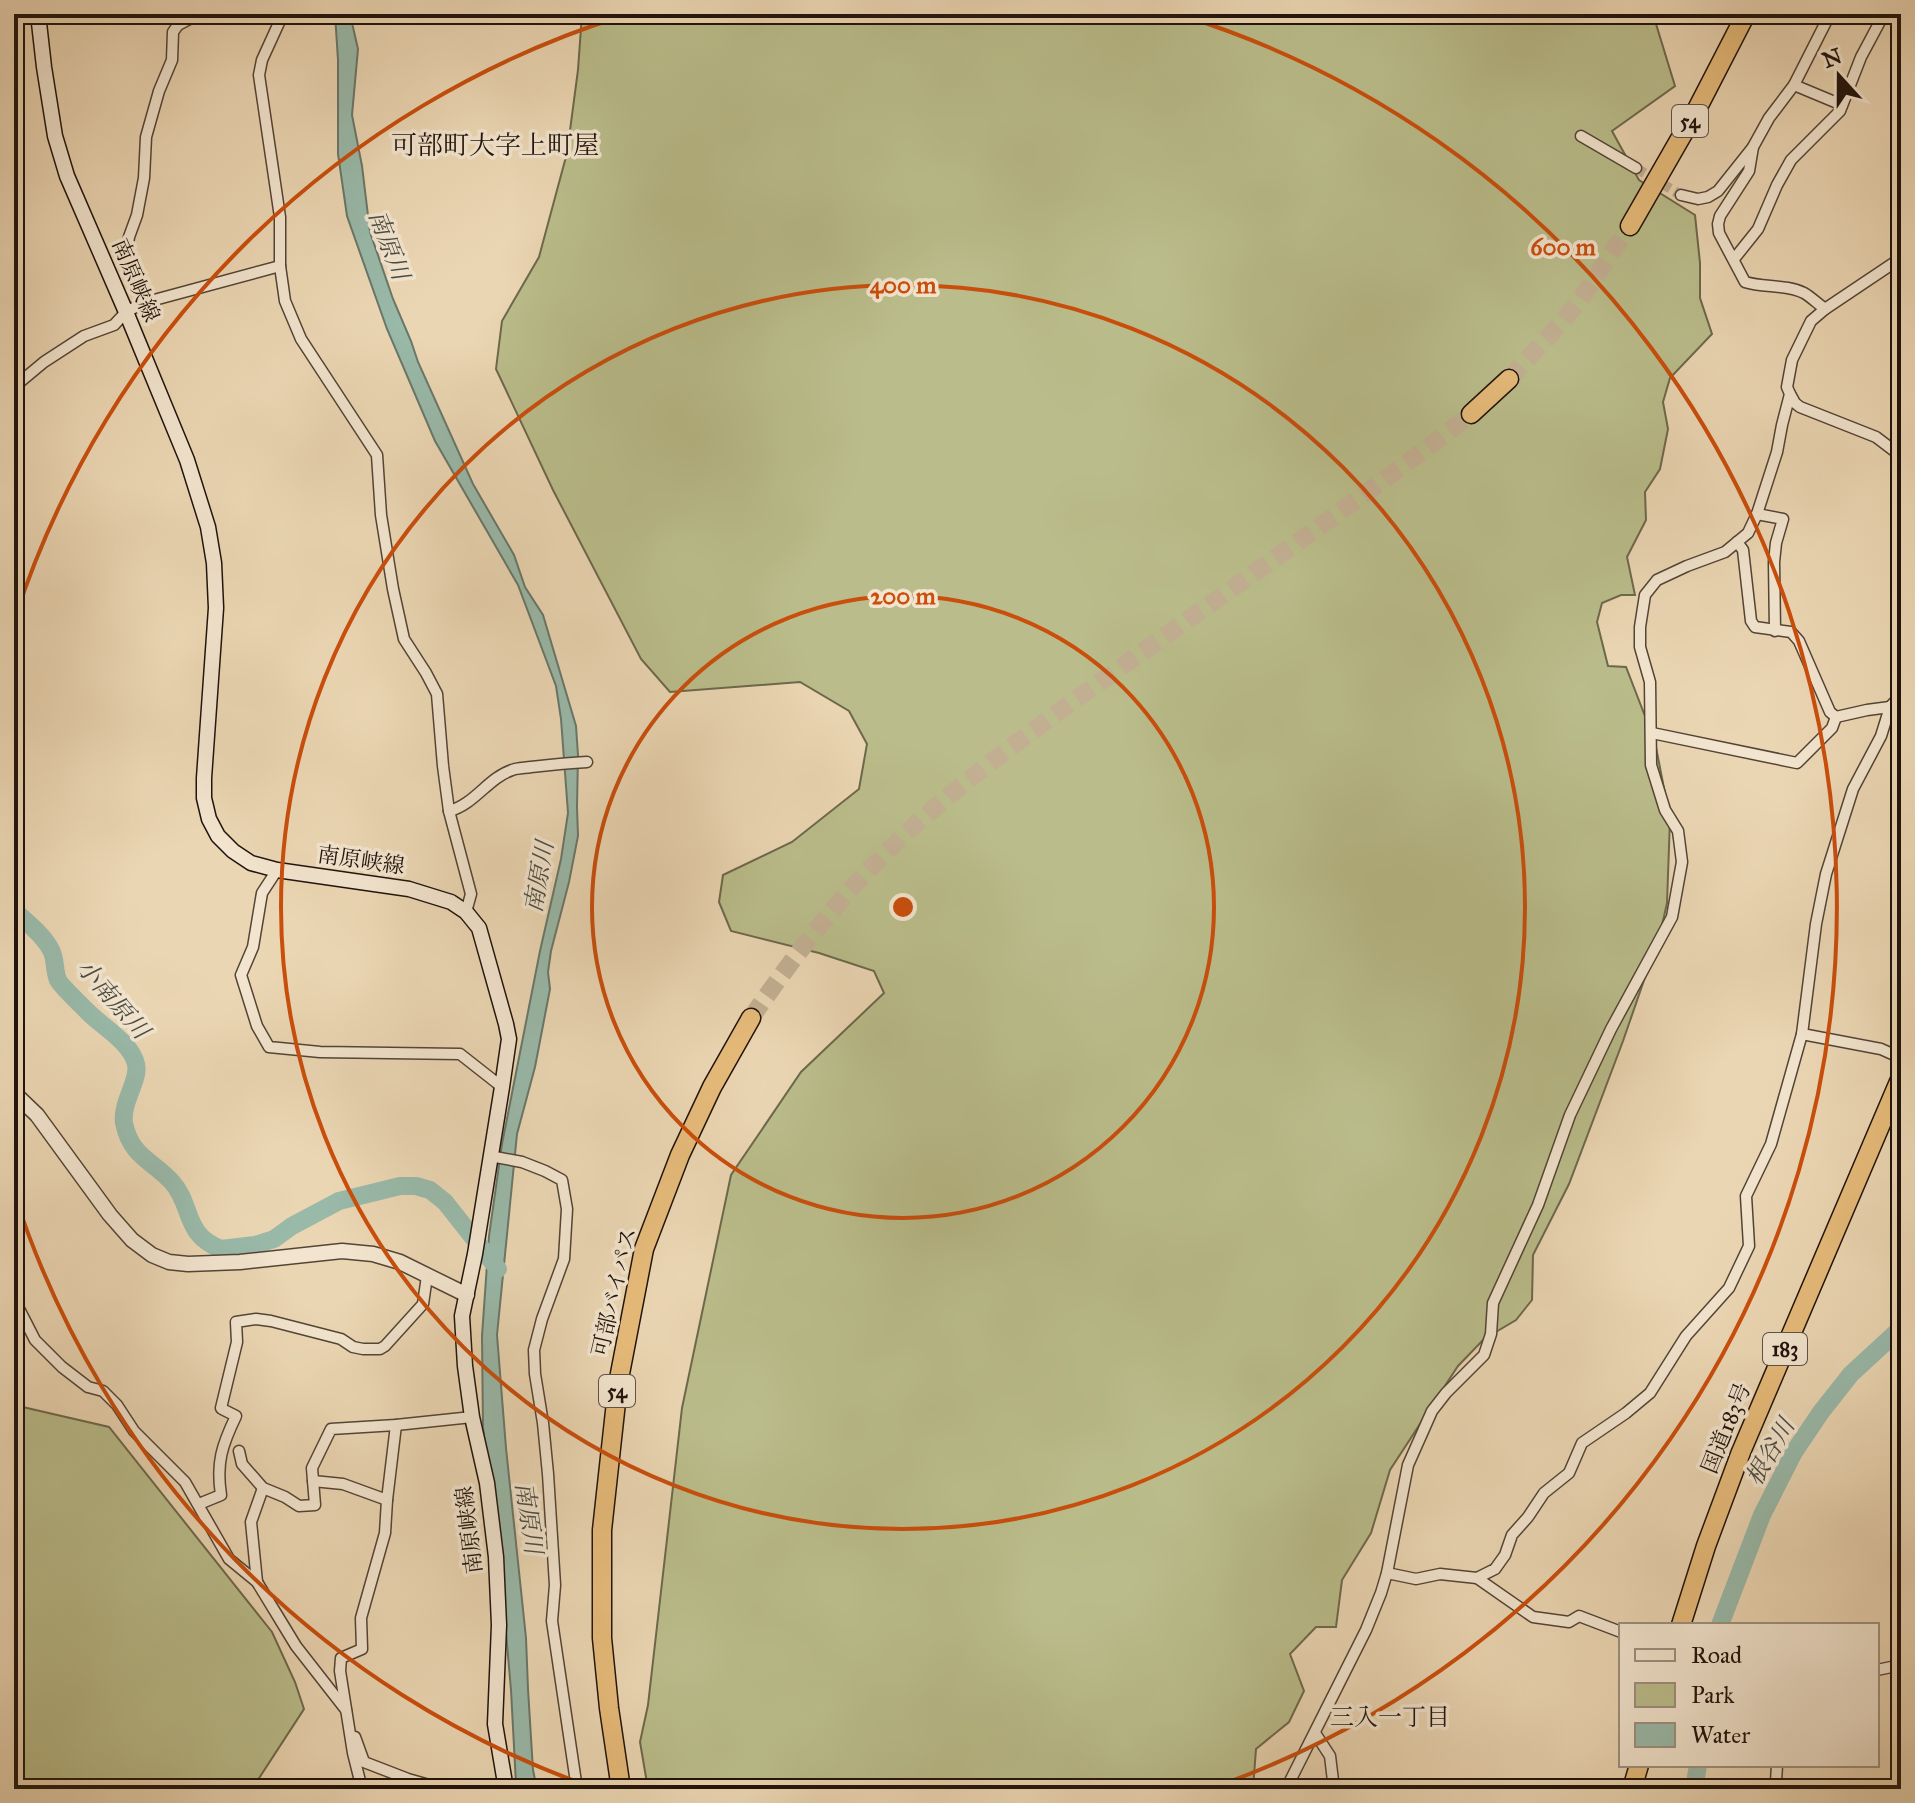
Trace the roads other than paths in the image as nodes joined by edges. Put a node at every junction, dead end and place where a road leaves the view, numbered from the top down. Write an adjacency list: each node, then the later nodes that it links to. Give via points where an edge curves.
1 (38, 14): 19 (main road, 南原峡線, via 55,136)
2 (195, 14): 17 (street, via 173,32 172,60 146,137 144,178 127,251)
3 (283, 14): 16 (street, via 259,75 280,217)
4 (1746, 14): 13 (highway, 54)
5 (1830, 14): 7 (street)
6 (1884, 14): 8 (street)
7 (1794, 85): 8 (street); 10 (street)
8 (1842, 105): 15 (street, via 1791,160 1758,229)
9 (1581, 136): 11 (street)
10 (1753, 147): 12 (street, via 1718,191 1698,199); 15 (street, via 1749,171 1718,224)
11 (1636, 168)
12 (1681, 195)
13 (1630, 226)
14 (1901, 258): 18 (street)
15 (1734, 259): 18 (street, via 1745,282 1803,292)
16 (280, 266): 17 (street); 33 (street, via 285,301 301,339 377,455 381,515 404,639 437,694)
17 (143, 303): 19 (street)
18 (1825, 309): 22 (street, via 1811,321 1792,360)
19 (126, 312): 21 (street, via 114,325 84,336); 34 (main road, 南原峡線, via 191,472 214,563 216,608 204,778 209,819 233,851)
20 (1509, 379): 23 (highway)
21 (14, 387)
22 (1790, 394): 24 (street, via 1800,407 1876,437); 25 (street)
23 (1471, 414)
24 (1901, 456)
25 (1757, 514): 26 (street); 27 (street, via 1783,519 1774,562)
26 (1737, 542): 27 (street, via 1743,550 1751,621); 31 (street, via 1657,580 1645,595 1640,647 1650,682)
27 (1775, 631): 30 (street, via 1791,632 1799,641)
28 (1901, 695): 29 (street)
29 (1890, 707): 30 (street); 37 (street, via 1853,789 1826,874)
30 (1836, 717): 31 (street, via 1832,728 1797,763)
31 (1652, 733): 53 (street, via 1651,765 1665,810 1678,831 1682,862 1672,917 1570,1115 1538,1205 1493,1303 1484,1355 1432,1411 1408,1465)
32 (587, 762): 33 (street, via 511,770)
33 (449, 811): 35 (street, via 471,894)
34 (277, 870): 35 (main road, 南原峡線, via 409,889); 40 (street, via 262,893 253,947 241,975 269,1047 460,1054)
35 (466, 912): 40 (main road, 南原峡線, via 479,928 506,1024)
36 (751, 1018): 69 (highway, 可部バイパス / 54, via 680,1155 644,1249 618,1384 602,1530 602,1638)
37 (1802, 1034): 38 (street, via 1881,1049); 54 (street, via 1771,1144 1746,1196 1749,1246 1729,1288 1686,1336 1650,1393 1582,1443 1569,1473 1544,1493 1512,1535 1495,1569)
38 (1901, 1058)
39 (1901, 1077): 56 (highway, 国道183号 / 183, via 1741,1452)
40 (502, 1087): 42 (main road, 南原峡線)
41 (14, 1093): 43 (main road, via 37,1115 110,1215 152,1255 188,1264 342,1251 387,1258)
42 (493, 1157): 44 (main road, 南原峡線); 68 (street, via 522,1162 562,1180 567,1209 564,1259 534,1350 549,1487 553,1631)
43 (427, 1276): 44 (main road); 52 (street, via 423,1304 380,1349 353,1347 271,1321 236,1322 237,1342 222,1408 236,1416 217,1472 221,1495)
44 (467, 1295): 46 (main road, 南原峡線, via 462,1316)
45 (14, 1299): 52 (street, via 35,1340 62,1367 117,1405)
46 (472, 1417): 47 (street); 67 (main road, 南原峡線, via 496,1557 495,1724)
47 (396, 1425): 49 (street, via 331,1429 312,1468); 51 (street)
48 (239, 1451): 50 (street, via 242,1464)
49 (313, 1481): 50 (street, via 315,1505 299,1506); 51 (street, via 343,1484)
50 (263, 1488): 55 (street, via 251,1522)
51 (387, 1500): 60 (street, via 385,1533 361,1618 362,1649 341,1658)
52 (199, 1504): 55 (street, via 229,1559)
53 (1387, 1573): 54 (street, via 1416,1579 1440,1574); 62 (street, via 1366,1630)
54 (1477, 1578): 57 (street, via 1533,1617 1569,1622 1579,1616)
55 (257, 1582): 60 (street, via 296,1646)
56 (1682, 1623)
57 (1619, 1631)
58 (1901, 1665): 59 (street)
59 (1879, 1670)
60 (346, 1710): 61 (street)
61 (349, 1730): 65 (street); 66 (street, via 364,1762)
62 (1315, 1733): 70 (street); 71 (street, via 1330,1756)
63 (1638, 1767): 72 (highway)
64 (1777, 1767): 73 (street)
65 (362, 1789)
66 (443, 1789)
67 (506, 1789)
68 (577, 1789)
69 (621, 1789)
70 (1286, 1789)
71 (1334, 1789)
72 (1632, 1789)
73 (1773, 1789)

